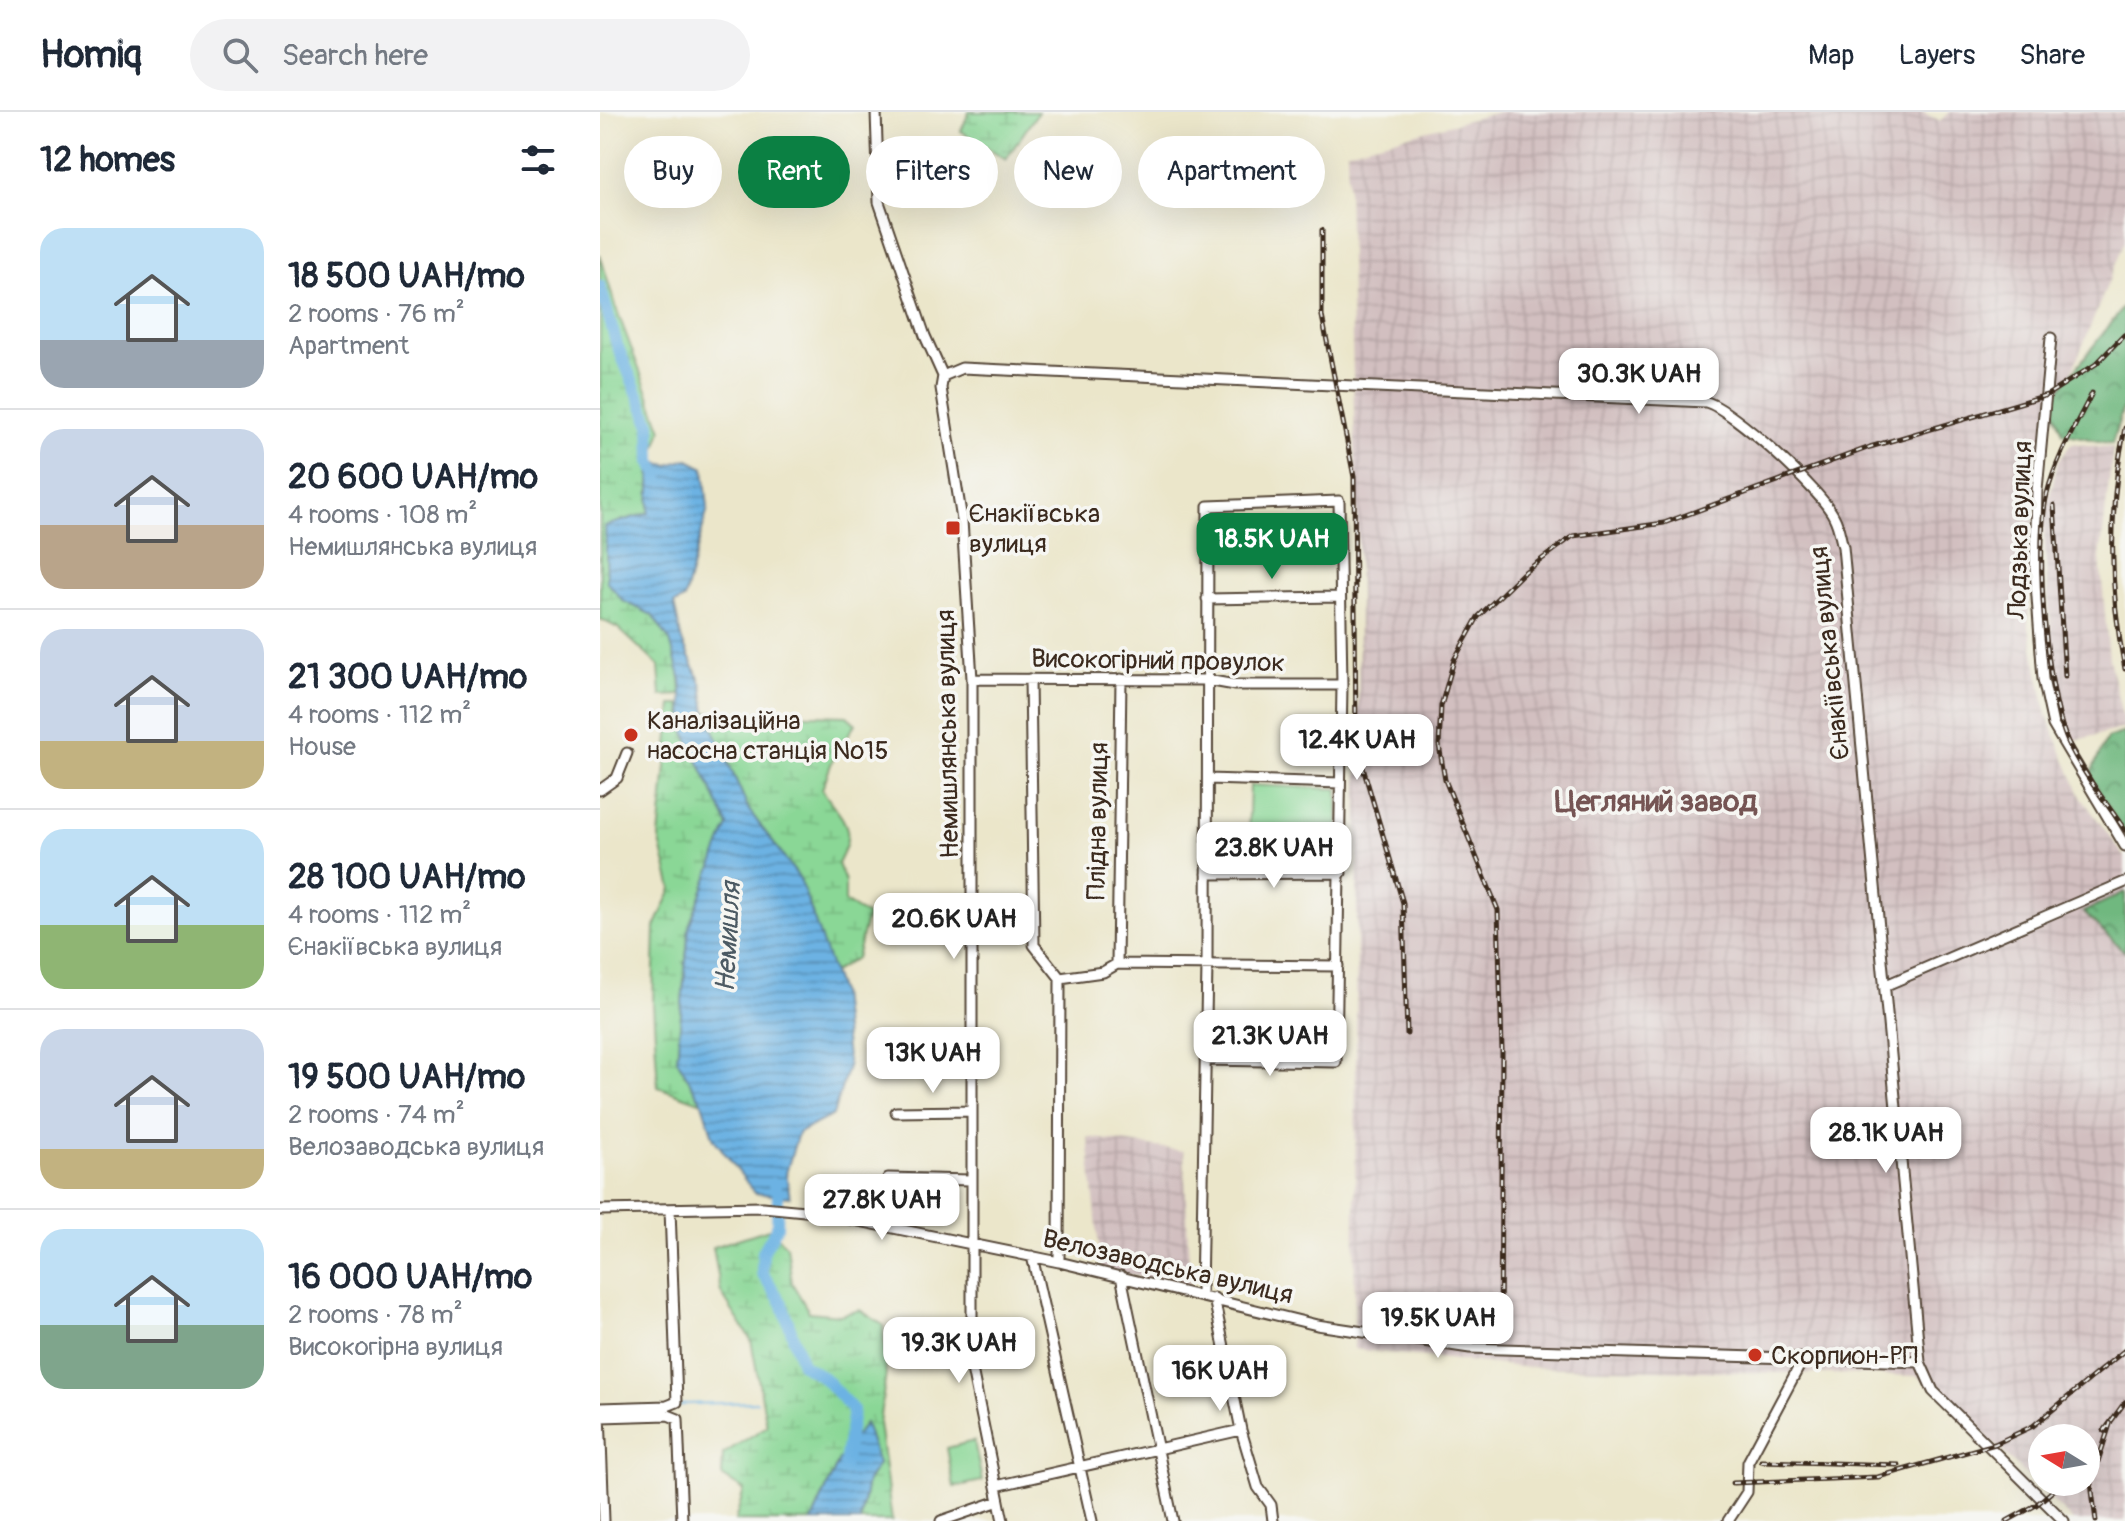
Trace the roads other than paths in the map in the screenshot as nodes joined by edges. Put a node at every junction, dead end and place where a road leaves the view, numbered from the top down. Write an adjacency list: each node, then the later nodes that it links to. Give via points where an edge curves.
1 (876, 112): 3 (street, via 879,202)
2 (2051, 338): 15 (street, Лодзька вулиця, via 2035,570 2043,679 2053,725)
3 (943, 376): 6 (street, Немишлянська вулиця, via 967,570); 23 (street, Єнакіївська вулиця, via 962,368 1719,405 1819,496 1834,516 1843,547)
4 (1338, 597): 5 (street); 5 (street, via 1339,501 1208,506); 10 (street)
5 (1207, 599): 9 (street)
6 (972, 679): 7 (street, Високогірний провулок); 24 (street, Немишлянська вулиця)
7 (1030, 679): 8 (street, Високогірний провулок); 22 (street, via 1034,945)
8 (1121, 679): 9 (street, Високогірний провулок); 19 (street, Плідна вулиця)
9 (1207, 680): 10 (street, Високогірний провулок); 12 (street)
10 (1342, 685): 13 (street)
11 (627, 753): 14 (street, via 617,778)
12 (1208, 779): 13 (street); 17 (street)
13 (1340, 783): 16 (street)
14 (600, 790)
15 (2125, 846)
16 (1341, 873): 17 (street); 21 (street)
17 (1207, 874): 20 (street)
18 (2125, 882): 23 (street)
19 (1117, 964): 20 (street); 22 (street, via 1103,972)
20 (1207, 965): 21 (street); 26 (street)
21 (1338, 966): 26 (street, via 1336,1062)
22 (1060, 978): 35 (street)
23 (1884, 986): 40 (street, Єнакіївська вулиця)
24 (970, 1044): 25 (street); 27 (street, Немишлянська вулиця)
25 (905, 1045)
26 (1205, 1060): 37 (street)
27 (970, 1111): 28 (street); 30 (street, Немишлянська вулиця)
28 (896, 1112)
29 (888, 1178): 30 (street)
30 (970, 1180): 33 (street, Немишлянська вулиця)
31 (670, 1209): 32 (street, Велозаводська вулиця); 33 (street, Велозаводська вулиця, via 798,1210); 42 (street)
32 (600, 1210)
33 (971, 1243): 34 (street, Велозаводська вулиця); 47 (street, Немишлянська вулиця, via 972,1369)
34 (1032, 1256): 35 (street, Велозаводська вулиця); 46 (street)
35 (1059, 1262): 36 (street, Велозаводська вулиця)
36 (1121, 1276): 37 (street, Велозаводська вулиця); 45 (street)
37 (1201, 1294): 38 (street, Велозаводська вулиця)
38 (1214, 1298): 39 (street, Велозаводська вулиця, via 1317,1325 1470,1348); 44 (street)
39 (1802, 1361): 40 (street, Велозаводська вулиця); 56 (street, via 1748,1462 1747,1492)
40 (1920, 1362): 57 (street, Єнакіївська вулиця, via 1933,1391)
41 (600, 1407): 42 (street); 43 (street)
42 (675, 1411): 43 (street); 50 (street)
43 (601, 1417): 49 (street)
44 (1241, 1430): 45 (street); 55 (street)
45 (1157, 1450): 46 (street); 54 (street)
46 (1079, 1465): 47 (street); 53 (street)
47 (996, 1486): 48 (street, Немишлянська вулиця)
48 (999, 1501): 51 (street); 52 (street, Немишлянська вулиця)
49 (604, 1521)
50 (682, 1521)
51 (941, 1521)
52 (1003, 1521)
53 (1092, 1521)
54 (1173, 1521)
55 (1273, 1521)
56 (1728, 1521)
57 (2064, 1521)

